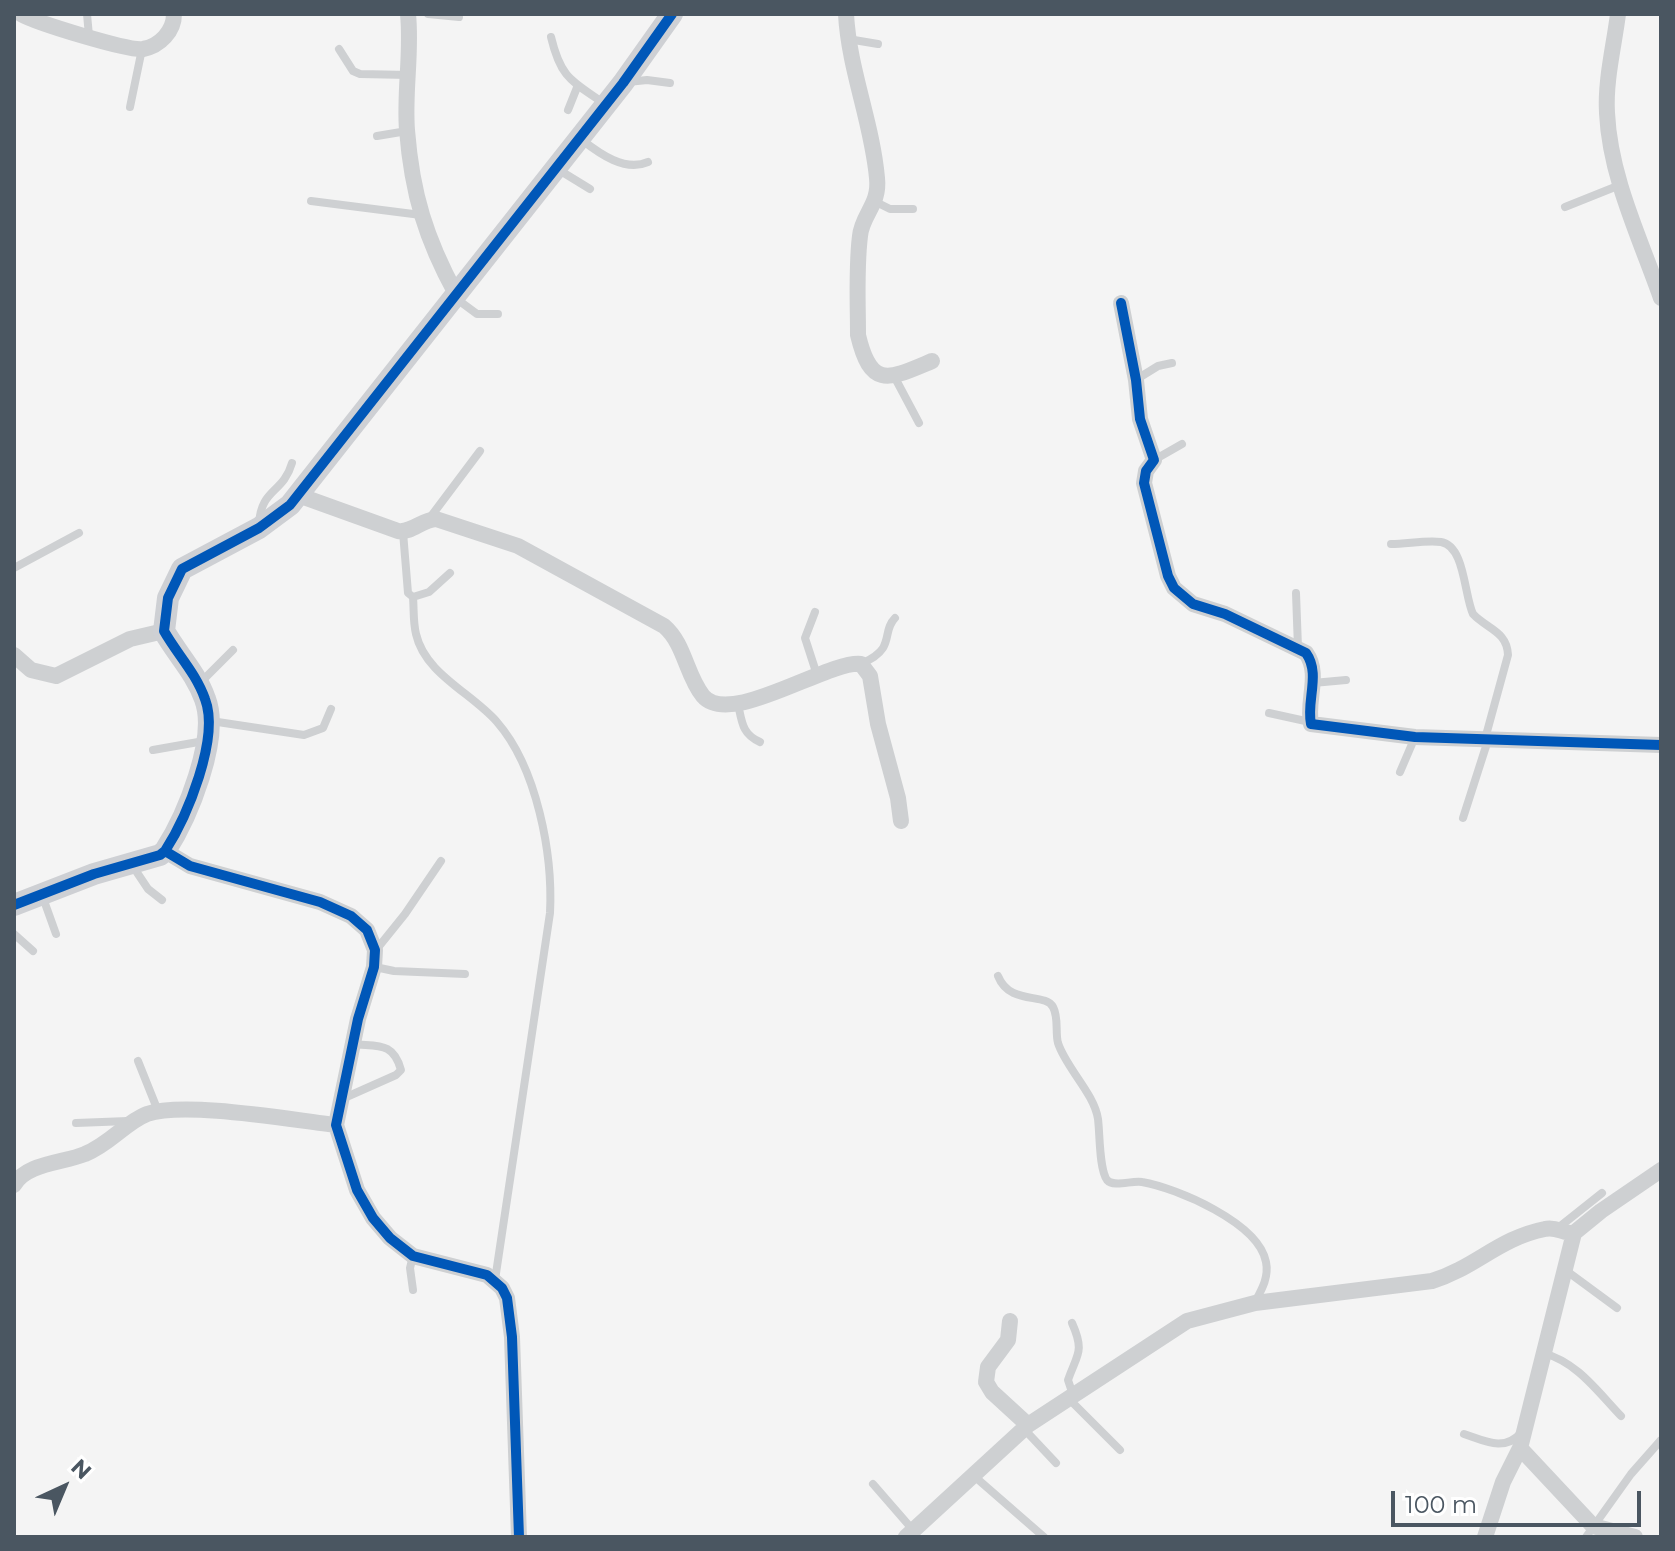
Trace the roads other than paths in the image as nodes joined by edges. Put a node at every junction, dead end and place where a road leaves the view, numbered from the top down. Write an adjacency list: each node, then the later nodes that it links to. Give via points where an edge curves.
1 (21, 14): 10 (street)
2 (87, 14): 10 (lane)
3 (174, 14): 14 (street, via 169,32)
4 (408, 14): 16 (street)
5 (428, 14): 9 (lane)
6 (672, 14): 17 (street)
7 (846, 14): 12 (street)
8 (1618, 14): 28 (street, via 1606,110)
9 (459, 17)
10 (89, 36): 14 (street)
11 (551, 37): 19 (lane, via 559,68)
12 (847, 39): 13 (lane); 31 (street, via 872,140)
13 (878, 44)
14 (142, 49): 21 (lane)
15 (339, 49): 16 (lane, via 360,74)
16 (409, 75): 23 (street)
17 (623, 83): 18 (lane); 20 (street)
18 (670, 83)
19 (578, 85): 20 (lane); 22 (lane)
20 (605, 104): 25 (street)
21 (130, 107)
22 (568, 110)
23 (407, 131): 24 (lane); 34 (street)
24 (377, 136)
25 (578, 137): 26 (lane, via 604,156 631,166); 27 (street)
26 (648, 162)
27 (555, 168): 29 (lane); 35 (street)
28 (1620, 185): 32 (lane); 36 (street)
29 (590, 189)
30 (311, 201): 34 (lane)
31 (876, 202): 33 (lane, via 890,209); 41 (street, via 860,232 858,335 865,361 875,372)
32 (1565, 207)
33 (913, 209)
34 (421, 215): 35 (street)
35 (455, 295): 38 (lane, via 477,314); 48 (street)
36 (1661, 298)
37 (1121, 303): 42 (street)
38 (498, 314)
39 (932, 361): 41 (street)
40 (1172, 363): 42 (lane)
41 (894, 376): 43 (lane)
42 (1136, 380): 46 (street, via 1140,419)
43 (919, 423)
44 (1182, 444): 46 (lane)
45 (480, 451): 49 (lane)
46 (1154, 460): 61 (street, via 1144,483 1174,588 1193,604)
47 (292, 463): 50 (lane, via 285,481 263,501)
48 (298, 495): 50 (street); 51 (street)
49 (428, 520): 51 (street); 69 (street, via 518,546 640,611 673,635 703,696)
50 (259, 528): 60 (street, via 182,569 168,598)
51 (403, 532): 57 (lane, via 408,593)
52 (79, 533): 54 (lane)
53 (1391, 544): 75 (lane, via 1451,546 1473,614 1507,643)
54 (14, 568)
55 (450, 573): 57 (lane, via 429,592)
56 (1296, 593): 61 (lane)
57 (413, 597): 107 (lane, via 415,633 426,655 486,710 517,751 551,867 550,913)
58 (815, 612): 65 (lane, via 805,638)
59 (895, 618): 64 (lane, via 879,654)
60 (164, 631): 63 (street, via 130,639 56,676 31,670); 68 (street)
61 (1298, 648): 67 (street, via 1309,658)
62 (233, 650): 68 (lane)
63 (14, 657)
64 (861, 664): 65 (street); 81 (street, via 870,676)
65 (817, 676): 69 (street)
66 (1346, 680): 67 (lane)
67 (1313, 683): 72 (street)
68 (199, 685): 73 (street)
69 (737, 703): 76 (lane, via 744,730)
70 (331, 709): 73 (lane, via 323,728 304,735)
71 (1269, 713): 72 (lane)
72 (1310, 722): 74 (street)
73 (209, 731): 78 (lane); 82 (street, via 196,783)
74 (1415, 737): 75 (street); 79 (lane)
75 (1486, 740): 77 (street); 80 (lane)
76 (760, 742)
77 (1661, 745)
78 (153, 750)
79 (1400, 772)
80 (1463, 818)
81 (901, 821)
82 (165, 851): 84 (street); 91 (street, via 190,866 320,902 351,916 367,930)
83 (441, 861): 91 (lane)
84 (131, 864): 85 (street); 86 (lane)
85 (41, 894): 87 (street); 89 (lane)
86 (162, 900)
87 (14, 905)
88 (14, 934): 90 (lane)
89 (56, 934)
90 (33, 951)
91 (375, 959): 92 (lane, via 394,971); 94 (street)
92 (465, 974)
93 (998, 976): 109 (lane, via 1010,991 1053,1007 1058,1044 1097,1115 1108,1181 1140,1181 1173,1190 1244,1230 1266,1258 1264,1287)
94 (352, 1044): 96 (street); 96 (lane, via 388,1048 401,1070)
95 (138, 1061): 97 (lane)
96 (341, 1099): 100 (street)
97 (158, 1111): 98 (street); 100 (street)
98 (132, 1121): 99 (lane); 102 (street, via 104,1145 30,1171)
99 (76, 1123)
100 (336, 1125): 105 (street, via 357,1190 373,1218)
101 (1661, 1170): 104 (street)
102 (14, 1185)
103 (1602, 1193): 104 (lane)
104 (1566, 1231): 106 (street); 109 (street, via 1534,1231 1504,1242 1452,1275 1432,1281)
105 (413, 1256): 107 (street); 108 (lane)
106 (1563, 1268): 110 (lane); 113 (street)
107 (495, 1280): 127 (street, via 507,1298 512,1337)
108 (413, 1290)
109 (1255, 1303): 114 (street, via 1187,1321)
110 (1617, 1308)
111 (1010, 1321): 117 (street, via 1008,1340 988,1367 986,1382)
112 (1072, 1323): 114 (lane, via 1080,1344 1068,1380)
113 (1542, 1352): 115 (lane, via 1577,1370); 116 (street)
114 (1071, 1397): 117 (street); 121 (lane)
115 (1621, 1416)
116 (1526, 1426): 118 (lane, via 1511,1442 1495,1445); 120 (street)
117 (1026, 1427): 122 (lane); 123 (street)
118 (1464, 1434)
119 (1661, 1440): 125 (lane)
120 (1520, 1448): 125 (street); 129 (street)
121 (1120, 1450)
122 (1056, 1463)
123 (974, 1476): 126 (street); 128 (lane)
124 (873, 1484): 126 (lane)
125 (1590, 1531): 130 (street)
126 (910, 1534)
127 (519, 1537)
128 (1044, 1537)
129 (1485, 1537)
130 (1635, 1537)

